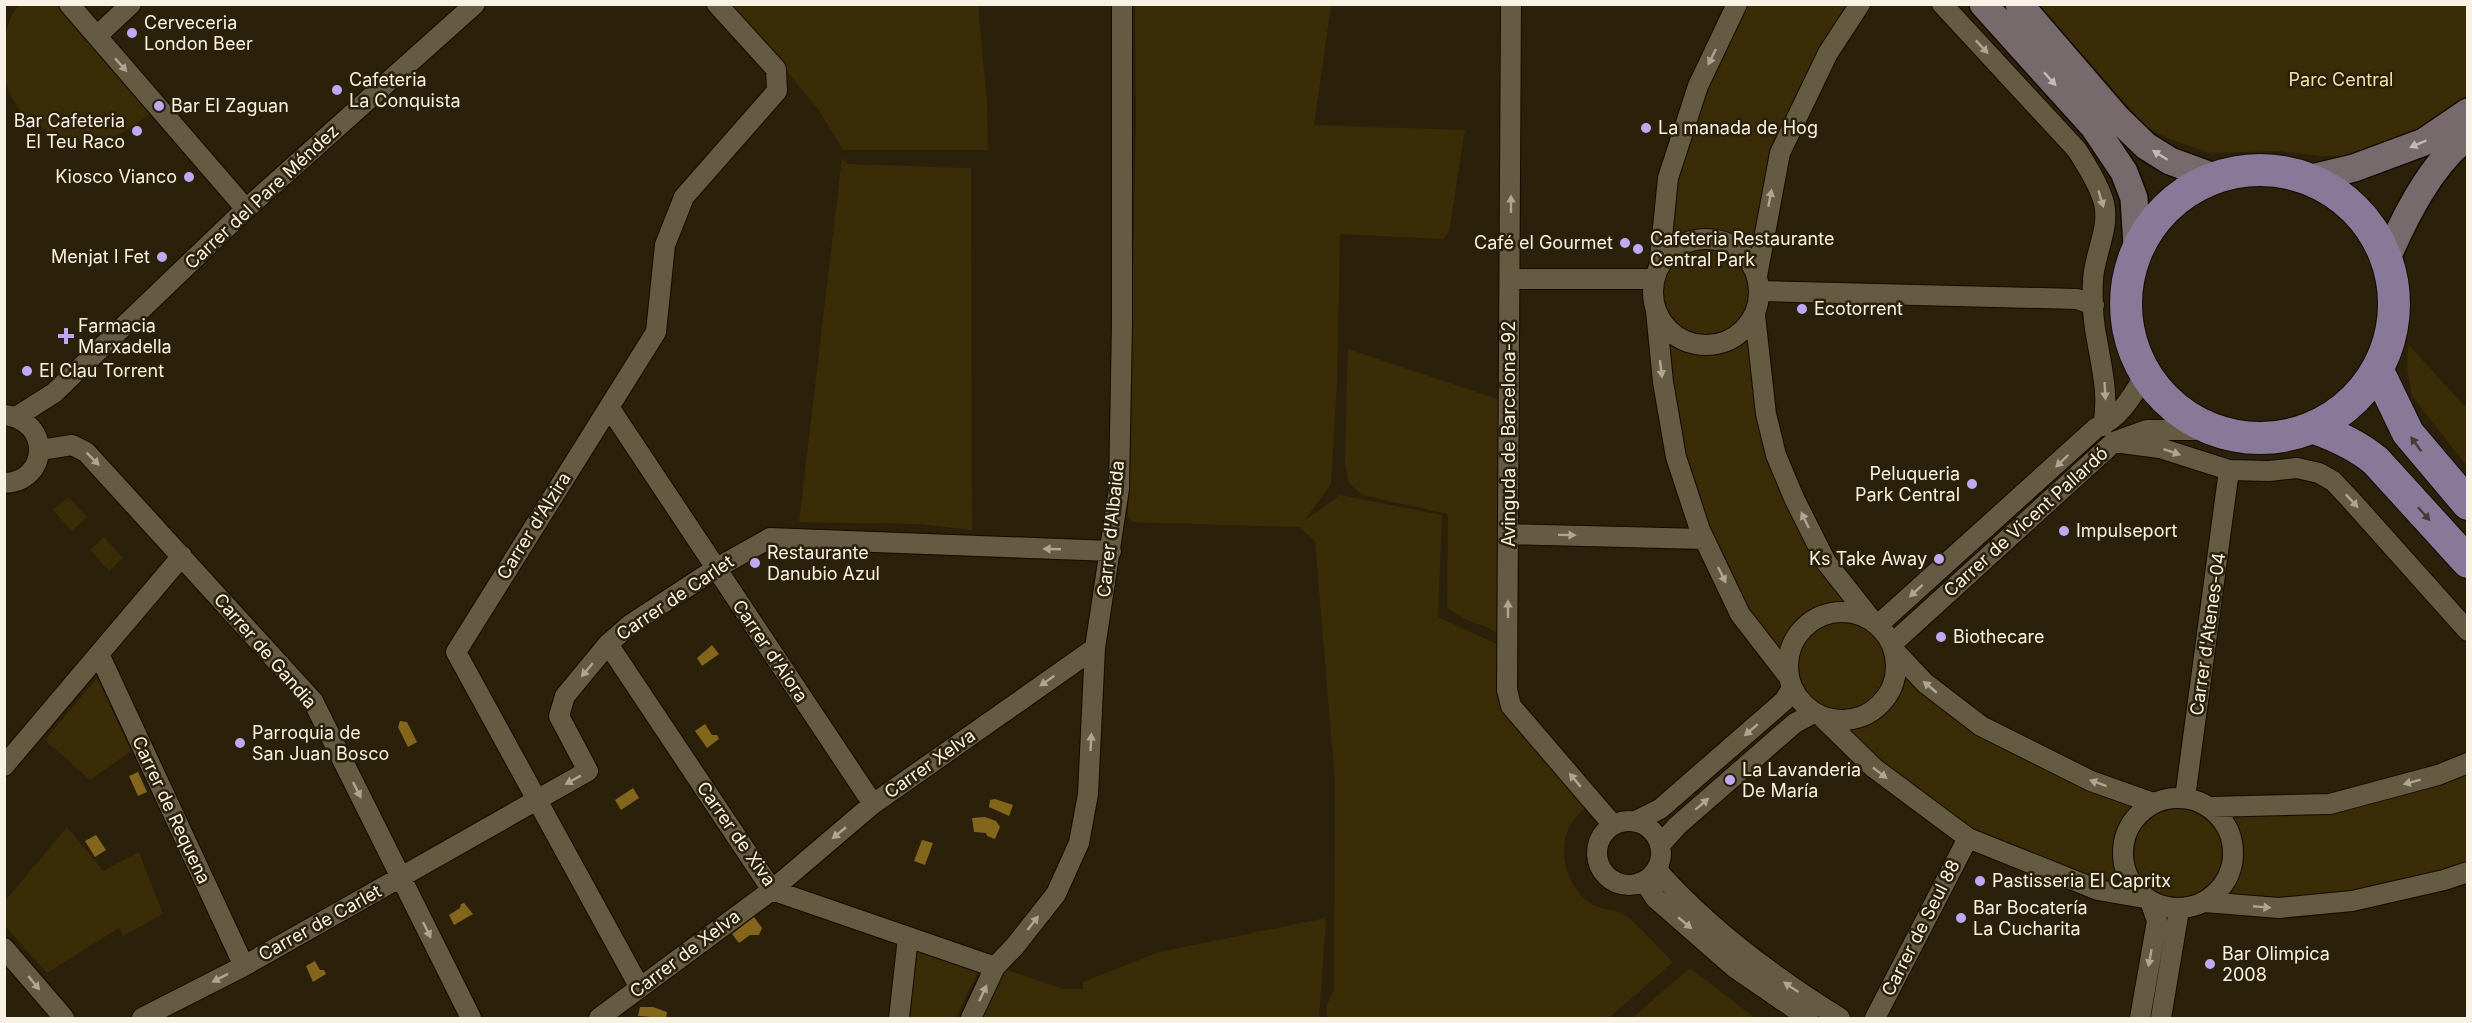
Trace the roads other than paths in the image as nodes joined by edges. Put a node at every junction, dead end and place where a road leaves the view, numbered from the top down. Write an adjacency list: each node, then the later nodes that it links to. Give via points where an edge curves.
1 (69, 4): 12 (street)
2 (131, 4): 12 (street)
3 (475, 4): 17 (street, Carrer del Pare Méndez)
4 (717, 4): 29 (street, Carrer d'Alzira, via 776,69 777,90 684,197 665,245 656,332)
5 (1122, 4): 41 (street, Carrer d'Albaida, via 1122,347 1119,489)
6 (1511, 4): 21 (street, Avinguda de Barcelona-92, one-way to 6)
7 (1737, 4): 20 (street, one-way to 20, via 1698,86 1668,178)
8 (1860, 4): 22 (street, one-way to 8, via 1779,153 1828,52)
9 (1942, 4): 23 (street, one-way to 23, via 2077,150 2088,168 2104,205 2103,236 2093,278)
10 (1983, 4): 18 (street, one-way to 18, via 2094,128 2124,172 2134,198)
11 (2019, 4): 15 (street, one-way to 11, via 2170,161 2146,146)
12 (97, 36): 17 (street, one-way to 17)
13 (2468, 112): 16 (street, one-way to 16, via 2424,142 2354,168)
14 (2468, 136): 19 (street, via 2453,147 2406,215)
15 (2214, 177): 16 (main road, via 2249,169 2296,173); 18 (main road, via 2167,206)
16 (2308, 179): 19 (main road, via 2342,196 2374,229)
17 (246, 209): 28 (street, Carrer del Pare Méndez)
18 (2137, 246): 27 (main road, via 2125,291 2125,320)
19 (2386, 261): 26 (main road, via 2394,280 2394,326)
20 (1656, 273): 21 (street); 22 (street, via 1668,254 1682,244 1713,239 1741,251 1751,262); 24 (street, via 1652,296)
21 (1510, 279): 39 (street, Avinguda de Barcelona-92)
22 (1759, 283): 23 (street, via 2077,299); 25 (street)
23 (2094, 305): 31 (street, one-way to 31, via 2105,388)
24 (1656, 311): 25 (street, via 1664,326 1677,337 1693,344 1710,345 1728,341 1744,330); 40 (street, one-way to 40, via 1676,457)
25 (1755, 315): 45 (street, one-way to 25, via 1826,562 1776,454 1766,414)
26 (2378, 371): 32 (main road, via 2360,395); 38 (main road, one-way to 26, via 2408,433)
27 (2145, 375): 31 (street, Carrer de Vicent Pallardó, via 2127,403); 33 (main road, via 2176,410)
28 (54, 393): 30 (street, Carrer del Pare Méndez); 34 (street, Carrer del Pare Méndez)
29 (609, 407): 44 (street, Carrer d'Aiora); 56 (street, Carrer d'Alzira, via 456,652)
30 (10, 416): 34 (street, via 27,423)
31 (2103, 426): 45 (street, Carrer de Vicent Pallardó, one-way to 45, via 2096,428)
32 (2314, 428): 33 (main road, via 2258,439); 43 (main road, one-way to 43, via 2361,448 2376,461)
33 (2210, 430): 35 (street, Carrer de Vicent Pallardó, via 2147,430)
34 (37, 441): 37 (street, Carrer del Pare Méndez, via 37,463 20,480); 42 (street, Carrer de Gandia, one-way to 42, via 72,445 86,452)
35 (2114, 442): 36 (street, one-way to 36, via 2160,448); 48 (street, Carrer de Vicent Pallardó)
36 (2229, 470): 46 (street, one-way to 46, via 2297,468 2333,481); 55 (street, Carrer d'Atenes-04)
37 (4, 483)
38 (2468, 504)
39 (1509, 534): 40 (street, one-way to 40); 61 (street, Avinguda de Barcelona-92, one-way to 39, via 1511,706 1507,690)
40 (1704, 539): 51 (street, one-way to 51, via 1740,614)
41 (1111, 551): 44 (street, Carrer de Carlet, one-way to 44, via 770,538); 49 (street, Carrer d'Albaida)
42 (182, 556): 50 (street); 66 (street, Carrer de Gandia, one-way to 66, via 312,701)
43 (2468, 562)
44 (715, 569): 47 (street, Carrer de Carlet, via 631,624); 58 (street, Carrer d'Aiora)
45 (1875, 623): 48 (street); 51 (street, via 1851,612 1829,613 1809,622 1789,652)
46 (2468, 631)
47 (608, 644): 56 (street, Carrer de Carlet, one-way to 56, via 565,696 559,716 588,771); 67 (street, Carrer de Xiva)
48 (1893, 647): 52 (street, via 1897,669 1892,688 1881,704 1854,720 1839,721); 57 (street, one-way to 48, via 2091,781 1981,726 1925,683)
49 (1095, 648): 58 (street, Carrer Xelva, one-way to 58); 74 (street, Carrer d'Albaida, one-way to 49, via 1056,894 1079,843 1088,794)
50 (99, 654): 54 (street); 73 (street, Carrer de Requena)
51 (1790, 682): 52 (street, via 1801,702); 60 (street, one-way to 60, via 1784,701 1669,802)
52 (1819, 715): 62 (street, one-way to 62, via 1874,768); 63 (street, one-way to 52, via 1795,723)
53 (2468, 763): 59 (street, one-way to 59, via 2438,776 2330,804)
54 (4, 766)
55 (2185, 798): 57 (street); 59 (street)
56 (537, 800): 66 (street, Carrer de Carlet); 75 (street, Carrer d'Alzira)
57 (2153, 802): 68 (street, via 2139,813 2126,832 2122,857 2128,878)
58 (873, 804): 67 (street, Carrer Xelva, one-way to 67)
59 (2210, 807): 69 (street, via 2227,826 2234,854 2231,871 2219,891)
60 (1636, 821): 61 (street); 63 (street, via 1651,829)
61 (1612, 825): 65 (street, via 1598,844 1598,866 1620,885 1628,886)
62 (1968, 838): 68 (street, via 2098,890); 84 (street, Carrer de Seul 88)
63 (1660, 845): 65 (street, via 1661,855)
64 (2468, 872): 69 (street, one-way to 64, via 2279,908 2352,901)
65 (1651, 876): 82 (street, one-way to 82, via 1655,898 1735,968); 83 (street, one-way to 65, via 1766,970)
66 (402, 877): 73 (street, Carrer de Carlet); 78 (street, Carrer de Gandia, one-way to 78)
67 (772, 890): 71 (street, Carrer de Xiva); 75 (street, Carrer de Xelva)
68 (2147, 900): 70 (street); 85 (street, one-way to 85, via 2157,921)
69 (2204, 902): 70 (street)
70 (2179, 910): 86 (street)
71 (908, 937): 74 (street, Carrer de Xiva); 80 (street)
72 (4, 948): 76 (street, one-way to 76)
73 (244, 966): 77 (street, Carrer de Carlet, one-way to 77)
74 (994, 967): 81 (street, Carrer d'Albaida, one-way to 74)
75 (640, 988): 79 (street, Carrer de Xelva)
76 (64, 1018)
77 (142, 1018)
78 (471, 1018)
79 (599, 1018)
80 (899, 1018)
81 (971, 1018)
82 (1808, 1018)
83 (1840, 1018)
84 (1875, 1018)
85 (2140, 1018)
86 (2161, 1018)

